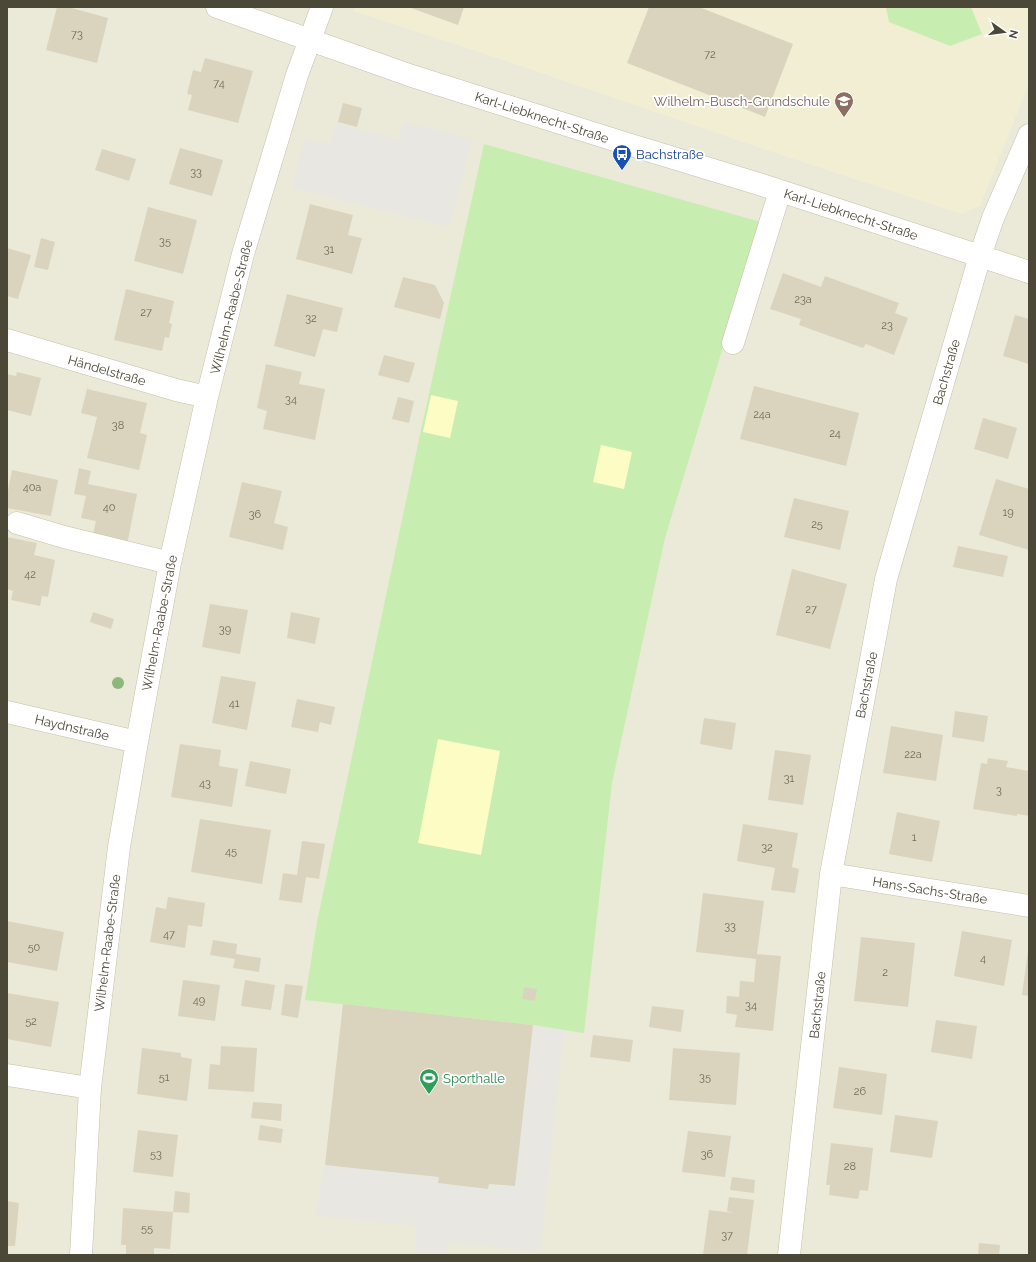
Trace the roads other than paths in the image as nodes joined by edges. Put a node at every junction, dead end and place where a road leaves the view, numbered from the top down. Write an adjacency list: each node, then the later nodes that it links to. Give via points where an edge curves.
1 (217, 7): 3 (street, Karl-Liebknecht-Straße)
2 (322, 7): 3 (street, Wilhelm-Raabe-Straße)
3 (310, 40): 5 (street, Karl-Liebknecht-Straße, via 412,76); 10 (street, Wilhelm-Raabe-Straße, via 244,254)
4 (1029, 134): 6 (street, Bachstraße)
5 (780, 191): 6 (street, Karl-Liebknecht-Straße); 9 (street)
6 (980, 256): 7 (street, Karl-Liebknecht-Straße); 15 (street, Bachstraße, via 887,575)
7 (1029, 272)
8 (7, 340): 10 (street, Händelstraße)
9 (733, 343)
10 (207, 398): 12 (street, Wilhelm-Raabe-Straße)
11 (17, 522): 12 (street, via 64,537)
12 (170, 563): 14 (street, Wilhelm-Raabe-Straße)
13 (7, 712): 14 (street, Haydnstraße)
14 (137, 742): 18 (street, Wilhelm-Raabe-Straße, via 119,847)
15 (831, 874): 16 (street, Hans-Sachs-Straße); 20 (street, Bachstraße)
16 (1029, 906)
17 (7, 1075): 18 (street)
18 (90, 1088): 19 (street, Wilhelm-Raabe-Straße)
19 (81, 1255)
20 (789, 1255)

